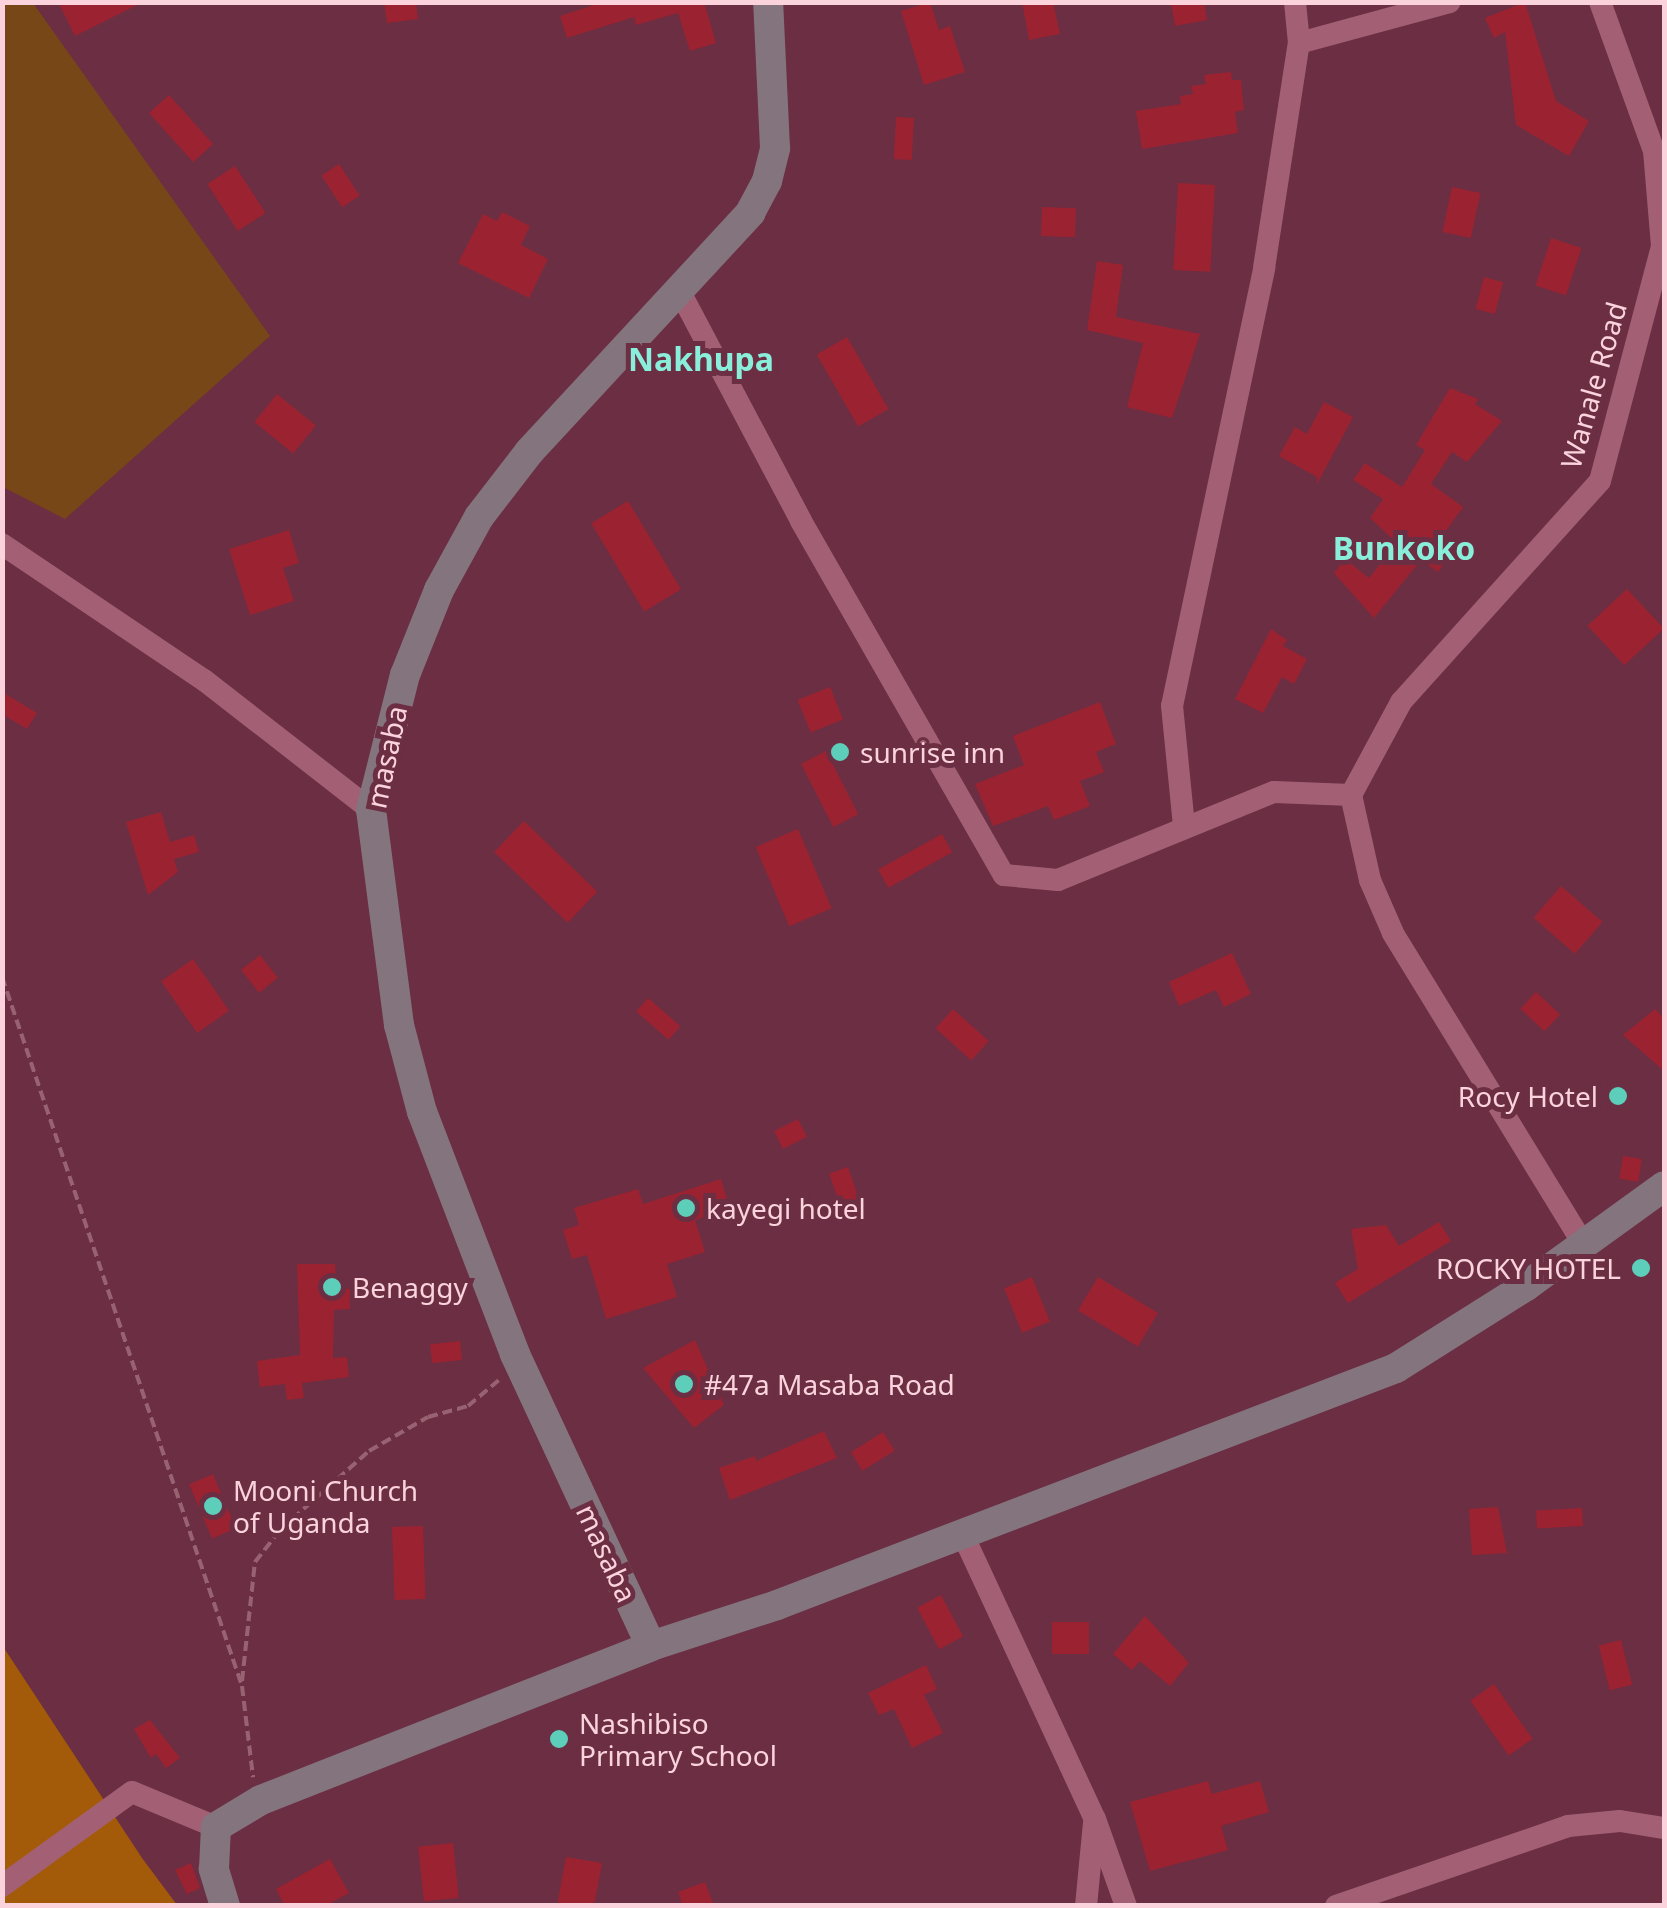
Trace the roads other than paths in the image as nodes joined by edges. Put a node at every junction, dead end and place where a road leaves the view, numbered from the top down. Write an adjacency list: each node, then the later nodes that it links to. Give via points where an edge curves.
1 (768, 2): 6 (street, masaba, via 775,148 768,182 750,213)
2 (1294, 2): 5 (street)
3 (1450, 2): 5 (street)
4 (1600, 2): 8 (street, Wanale Road, via 1654,152 1662,246 1600,481 1400,702)
5 (1299, 43): 10 (street, via 1264,268 1172,706)
6 (680, 292): 9 (street, masaba, via 528,452 479,517 439,590 405,675); 10 (street, via 801,521 1004,875 1058,880)
7 (2, 544): 9 (street, via 204,680)
8 (1350, 795): 10 (street, via 1274,792); 12 (street, via 1370,880 1392,933)
9 (371, 810): 14 (street, masaba, via 398,1025 453,1202 515,1354)
10 (1184, 826)
11 (1664, 1186): 12 (street)
12 (1584, 1245): 13 (street, via 1396,1368)
13 (962, 1535): 14 (street); 15 (street)
14 (652, 1646): 16 (street, via 261,1800)
15 (1095, 1820): 20 (street); 21 (street)
16 (216, 1828): 18 (street, via 132,1792); 19 (street, via 214,1868)
17 (1664, 1828): 22 (street, via 1620,1822 1568,1826)
18 (2, 1886)
19 (225, 1906)
20 (1086, 1906)
21 (1126, 1906)
22 (1336, 1906)

